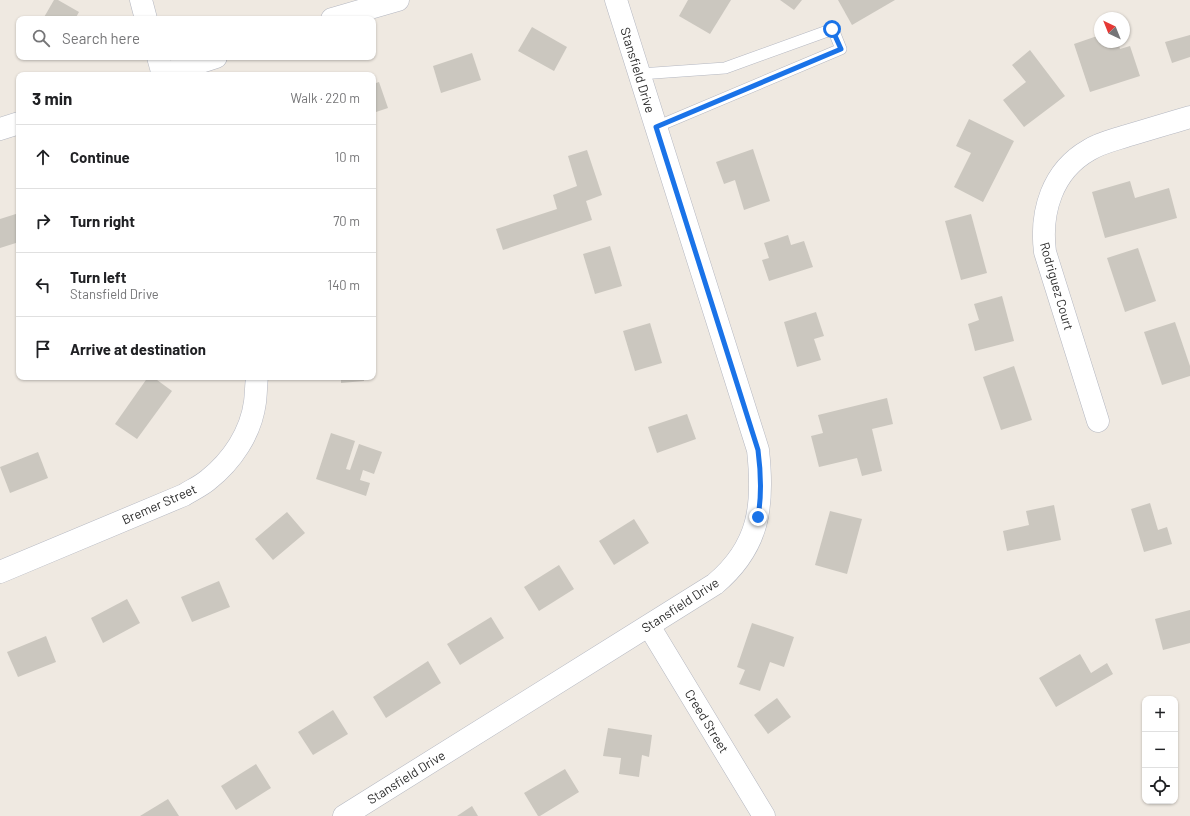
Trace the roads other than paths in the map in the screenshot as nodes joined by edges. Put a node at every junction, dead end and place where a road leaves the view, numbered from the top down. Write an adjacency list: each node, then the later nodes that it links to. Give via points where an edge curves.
1 (140, 0): 4 (street)
2 (398, 0): 5 (street)
3 (616, 0): 8 (street, Stansfield Drive)
4 (145, 16)
5 (342, 16)
6 (203, 60): 7 (street)
7 (161, 70)
8 (640, 74): 11 (street, Stansfield Drive); 11 (lane, via 725,68 832,29 841,49)
9 (1190, 117): 14 (street, Rodriguez Court, via 1090,149 1060,175 1048,199 1044,226 1045,252)
10 (16, 124): 12 (street)
11 (656, 127): 16 (street, Stansfield Drive, via 758,450 761,477 758,517 742,554 715,584)
12 (0, 129)
13 (257, 380): 15 (street, Bremer Street, via 255,403 248,428 231,458 207,481 184,495)
14 (1098, 421)
15 (0, 572)
16 (649, 626): 17 (street, Stansfield Drive); 18 (street, Creed Street)
17 (344, 816)
18 (764, 816)

